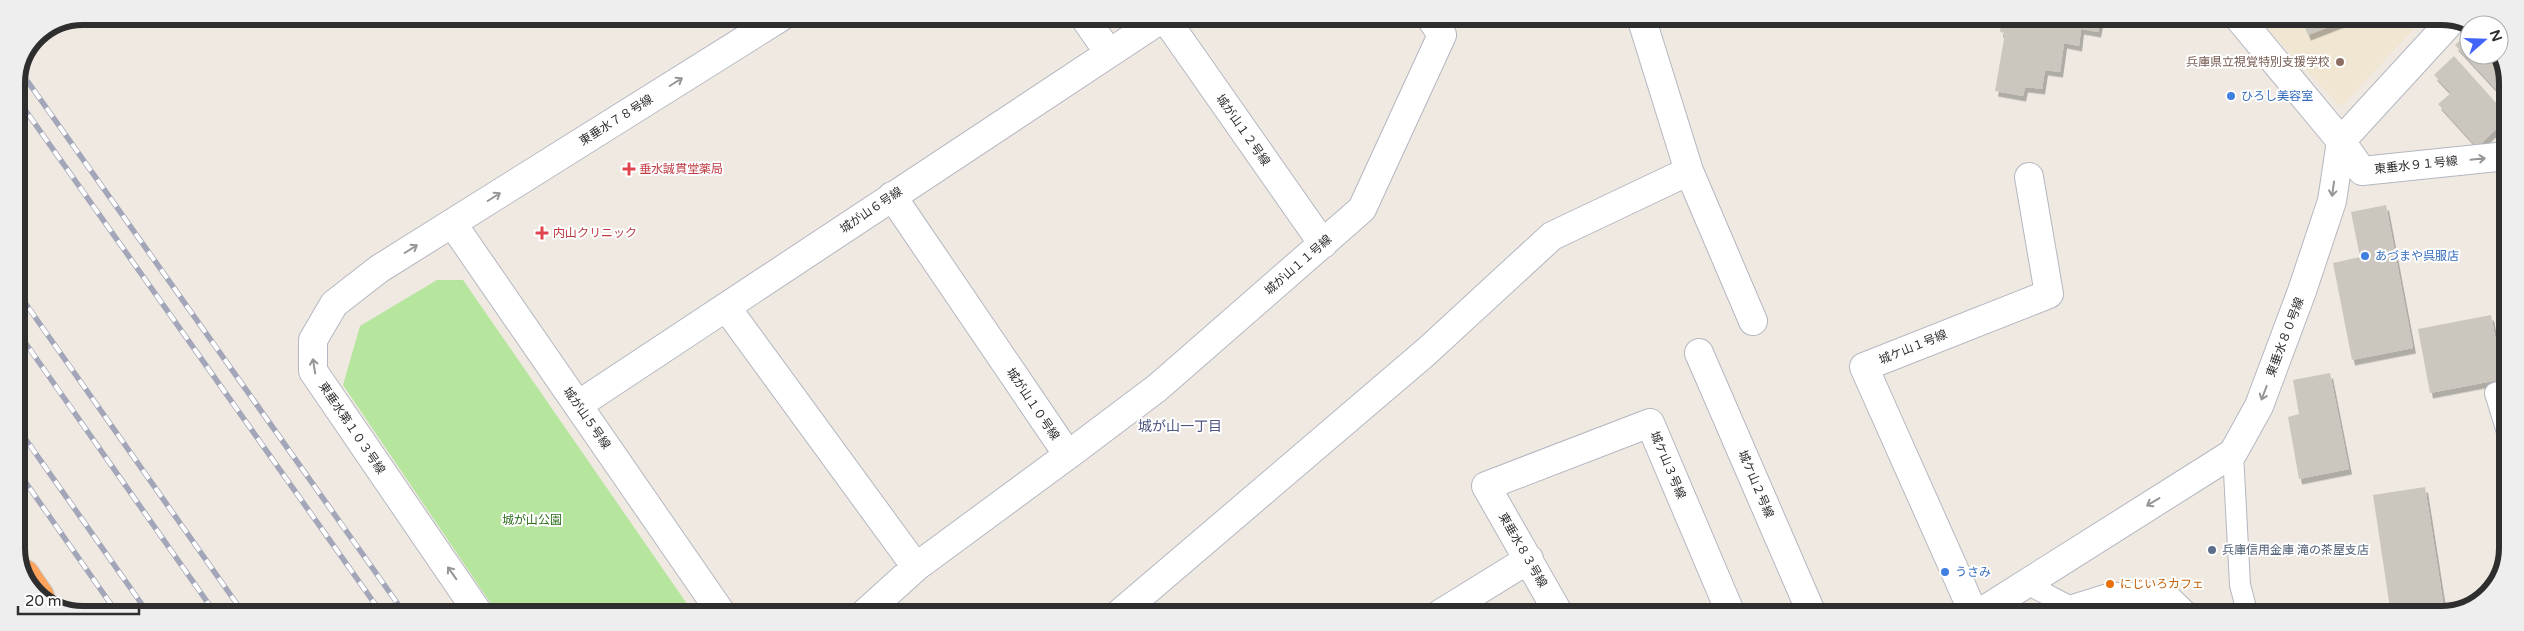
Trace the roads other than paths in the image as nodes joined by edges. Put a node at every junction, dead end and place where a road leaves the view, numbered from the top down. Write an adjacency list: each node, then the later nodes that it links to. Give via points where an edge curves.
1 (749, 25): 15 (street, 東垂水７８号線, one-way to 1)
2 (1090, 25): 9 (street)
3 (1152, 25): 9 (street, 城が山６号線)
4 (1170, 25): 16 (street, 城が山１２号線)
5 (1435, 25): 16 (street, 城が山１１号線, via 1442,35 1362,209)
6 (1644, 25): 12 (street)
7 (2244, 25): 10 (street)
8 (2447, 26): 10 (street)
9 (1109, 53): 14 (street, 城が山６号線)
10 (2341, 141): 11 (street, 東垂水９１号線, one-way to 11, via 2362,171); 23 (street, 東垂水８０号線, one-way to 23, via 2332,201 2302,291 2259,406)
11 (2499, 157)
12 (1689, 170): 18 (street); 32 (street, via 1552,236 1426,352)
13 (2029, 177): 37 (street, 城ケ山１号線, via 2048,294 1864,367)
14 (892, 196): 17 (street, 城が山６号線); 24 (street, 城が山１０号線)
15 (452, 223): 21 (street, 城が山５号線); 29 (street, 東垂水第１０３号線, one-way to 15, via 314,371 313,340 334,304 379,269)
16 (1323, 244): 24 (street, 城が山１１号線, via 1157,388)
17 (726, 307): 21 (street, 城が山６号線); 27 (street)
18 (1753, 320)
19 (1700, 353): 36 (street, 城ケ山２号線)
20 (2499, 392): 22 (lane, via 2495,393)
21 (578, 405): 30 (street, 城が山５号線)
22 (2499, 406)
23 (2233, 454): 28 (street, one-way to 28); 42 (lane, via 2240,585)
24 (1068, 455): 27 (street)
25 (1486, 486): 26 (street, 東垂水８３号線); 35 (street, 城ケ山３号線, via 1650,422)
26 (1529, 559): 33 (street); 34 (street, 東垂水８３号線)
27 (916, 567): 31 (street)
28 (2027, 584): 38 (street); 39 (lane)
29 (475, 606)
30 (716, 606)
31 (873, 606)
32 (1128, 606)
33 (1453, 606)
34 (1555, 606)
35 (1728, 606)
36 (1809, 606)
37 (1970, 606)
38 (1991, 606)
39 (2069, 606)
40 (2069, 606): 41 (lane, via 2111,593 2167,593)
41 (2181, 606)
42 (2246, 606)

